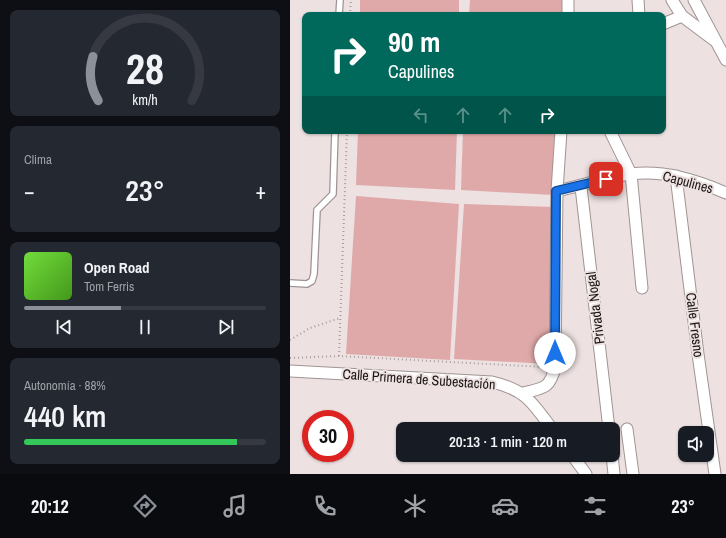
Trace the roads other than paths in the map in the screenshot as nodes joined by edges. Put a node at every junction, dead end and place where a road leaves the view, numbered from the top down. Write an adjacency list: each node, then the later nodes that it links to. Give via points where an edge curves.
1 (340, 0): 6 (lane)
2 (568, 0): 7 (street)
3 (638, 0): 8 (street)
4 (672, 0): 9 (street)
5 (694, 0): 11 (street)
6 (339, 12)
7 (568, 12)
8 (639, 12)
9 (682, 16): 10 (street); 11 (street)
10 (666, 23)
11 (716, 41): 12 (street)
12 (726, 60)
13 (335, 134): 21 (lane, via 333,194 317,210 312,281 307,284)
14 (561, 134): 19 (street)
15 (611, 134): 16 (street)
16 (631, 174): 17 (street, Capulines, via 654,173); 18 (street, Capulines); 22 (street)
17 (676, 176): 20 (street, Capulines); 33 (street, Calle Fresno)
18 (581, 186): 19 (street, Capulines); 26 (street, Privada Nogal)
19 (556, 191): 24 (street, via 555,367 546,388)
20 (726, 193)
21 (290, 283)
22 (642, 288)
23 (290, 370): 24 (street, Calle Primera de Subestación, via 492,382 510,386)
24 (523, 393): 25 (street, Calle Primera de Subestación)
25 (546, 422)
26 (608, 422)
27 (627, 429): 32 (street)
28 (577, 462): 30 (street)
29 (613, 462): 31 (street)
30 (586, 474)
31 (614, 474)
32 (633, 474)
33 (715, 474)

